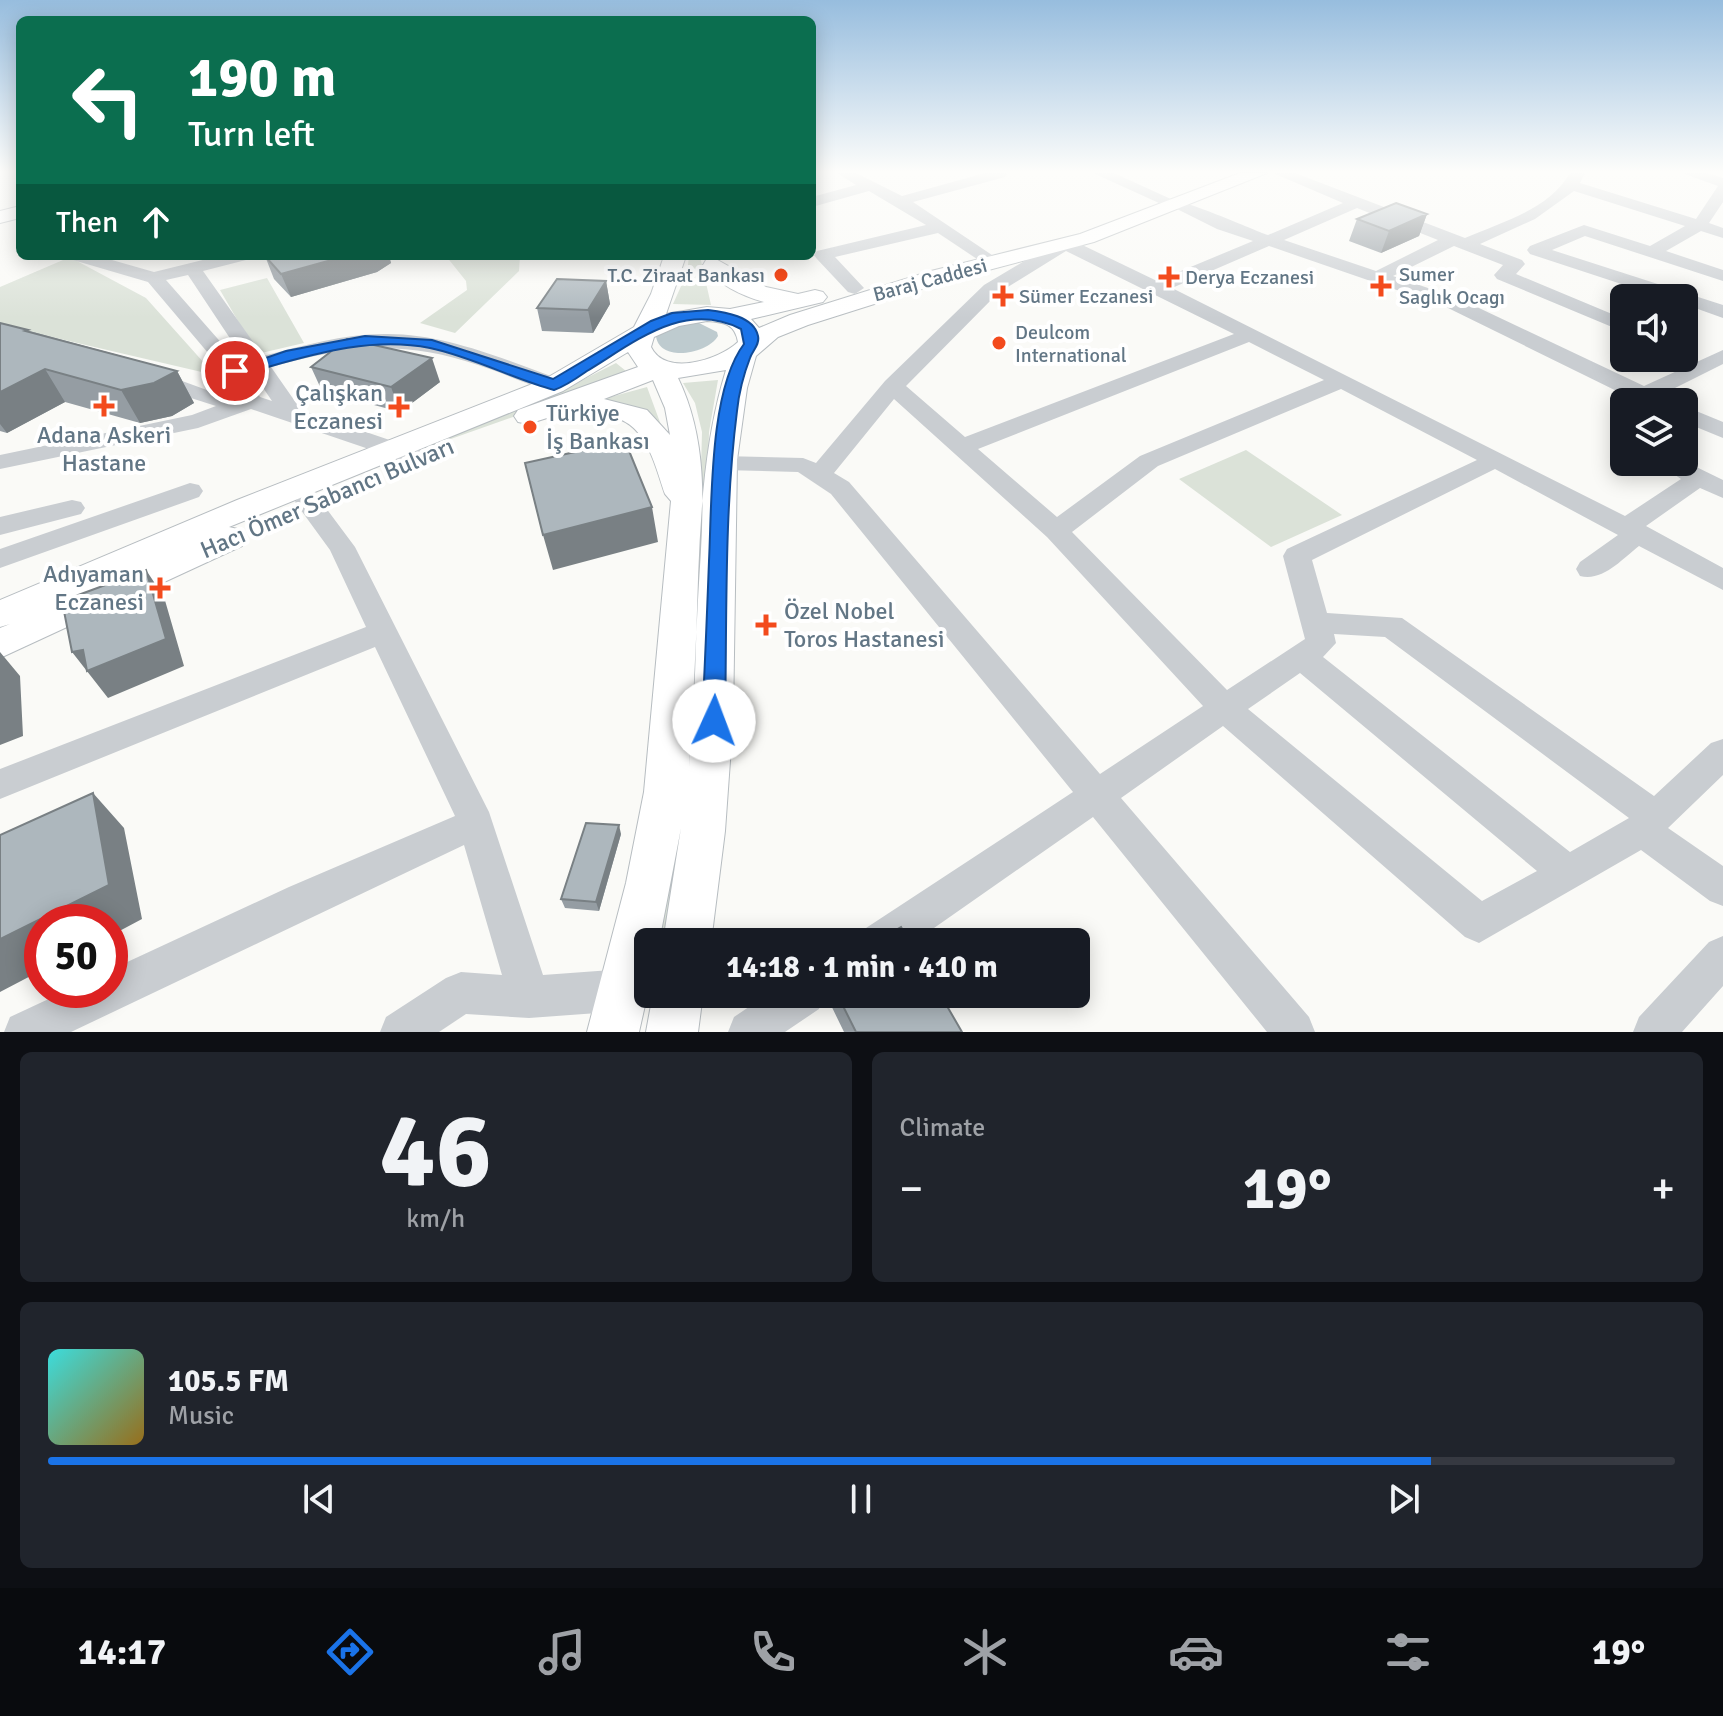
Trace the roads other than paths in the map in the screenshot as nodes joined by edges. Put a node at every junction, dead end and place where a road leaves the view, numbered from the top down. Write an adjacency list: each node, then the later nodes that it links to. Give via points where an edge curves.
1 (932, 221): 11 (street)
2 (1104, 221): 17 (main road, Baraj Caddesi)
3 (1124, 221): 15 (main road, Baraj Caddesi)
4 (1214, 221): 13 (street)
5 (1316, 221): 13 (street)
6 (1403, 221): 14 (street)
7 (1510, 221): 14 (street)
8 (1690, 221): 10 (street)
9 (1703, 221): 10 (street)
10 (1700, 225): 12 (street); 16 (street)
11 (941, 227): 17 (street); 27 (street, via 823,255)
12 (1723, 233)
13 (1271, 241): 24 (street); 28 (street)
14 (1460, 241): 24 (street); 33 (street, via 1516,264 1503,275)
15 (1066, 244): 28 (street); 36 (main road, Baraj Caddesi, via 838,307 769,332); 45 (street, via 991,289)
16 (1652, 252): 23 (street); 26 (street, via 1584,230 1536,250)
17 (983, 255): 27 (main road, Baraj Caddesi)
18 (93, 260): 25 (street)
19 (224, 260): 22 (street)
20 (674, 260): 34 (main road, via 666,290)
21 (714, 260): 29 (main road, via 739,285 759,295); 32 (main road)
22 (192, 268): 25 (street); 39 (street)
23 (1723, 276)
24 (1377, 277): 46 (street, via 1453,303)
25 (154, 278): 41 (street)
26 (1641, 284)
27 (855, 288): 29 (main road, Baraj Caddesi)
28 (1157, 288): 35 (street)
29 (816, 297): 32 (main road, Baraj Caddesi)
30 (1698, 303): 31 (street)
31 (1723, 312)
32 (728, 317): 34 (main road, Baraj Caddesi, via 690,314); 36 (main road, via 751,335)
33 (1610, 320)
34 (644, 332): 40 (main road, via 639,351); 44 (main road, Hacı Ömer Sabancı Bulvarı)
35 (1251, 334): 43 (street); 53 (street)
36 (744, 353): 40 (main road, Baraj Caddesi, via 699,370); 57 (main road, via 732,389)
37 (1698, 354): 38 (street)
38 (1718, 359): 47 (street)
39 (260, 365): 41 (street); 44 (street, via 365,340 432,344); 49 (street)
40 (660, 367): 50 (main road, Hacı Ömer Sabancı Bulvarı); 65 (main road, via 679,408 687,451)
41 (235, 371): 48 (street)
42 (135, 373): 48 (street, via 213,400)
43 (1341, 381): 55 (street); 68 (street, via 1149,461)
44 (554, 385): 54 (main road, Hacı Ömer Sabancı Bulvarı)
45 (893, 386): 53 (street); 58 (street)
46 (1630, 388)
47 (1668, 388)
48 (249, 398): 49 (street); 56 (street, via 198,421)
49 (292, 414): 54 (street)
50 (531, 415): 54 (main road, Hacı Ömer Sabancı Bulvarı); 65 (main road, via 626,409 652,426)
51 (1698, 419): 52 (street)
52 (1723, 431)
53 (961, 447): 68 (street)
54 (402, 453): 63 (main road, Hacı Ömer Sabancı Bulvarı); 72 (main road, Hacı Ömer Sabancı Bulvarı)
55 (1495, 460): 67 (street); 73 (street, via 1297,556)
56 (0, 462)
57 (722, 463): 58 (street, via 803,465); 85 (main road, via 714,721)
58 (819, 475): 80 (street, via 840,488)
59 (1695, 476): 60 (street)
60 (1699, 478): 61 (street); 67 (street)
61 (1723, 490)
62 (190, 491): 69 (street)
63 (308, 502): 74 (street, via 342,547); 75 (main road, Hacı Ömer Sabancı Bulvarı)
64 (72, 508): 66 (street)
65 (687, 509): 88 (main road, via 665,792)
66 (0, 526)
67 (1632, 530): 70 (street); 71 (street)
68 (1056, 531): 77 (street)
69 (0, 559)
70 (1590, 569)
71 (1722, 579)
72 (0, 614)
73 (1315, 623): 76 (street, via 1321,643); 82 (street, via 1392,626)
74 (385, 631): 79 (street); 81 (street)
75 (0, 644)
76 (1301, 656): 77 (street); 83 (street)
77 (1224, 708): 80 (street); 83 (street, via 1479,924)
78 (1723, 753): 82 (street)
79 (0, 784)
80 (1095, 794): 86 (street); 97 (street)
81 (476, 823): 89 (street); 92 (street)
82 (1649, 823): 83 (street); 84 (street)
83 (1566, 872)
84 (1723, 888)
85 (689, 928)
86 (900, 928)
87 (1723, 956): 98 (street)
88 (625, 990): 89 (street); 94 (main road)
89 (529, 997): 93 (street, via 461,993)
90 (676, 1008): 95 (main road)
91 (784, 1008): 96 (street)
92 (25, 1032)
93 (401, 1032)
94 (613, 1032)
95 (672, 1032)
96 (749, 1032)
97 (1294, 1032)
98 (1654, 1032)

